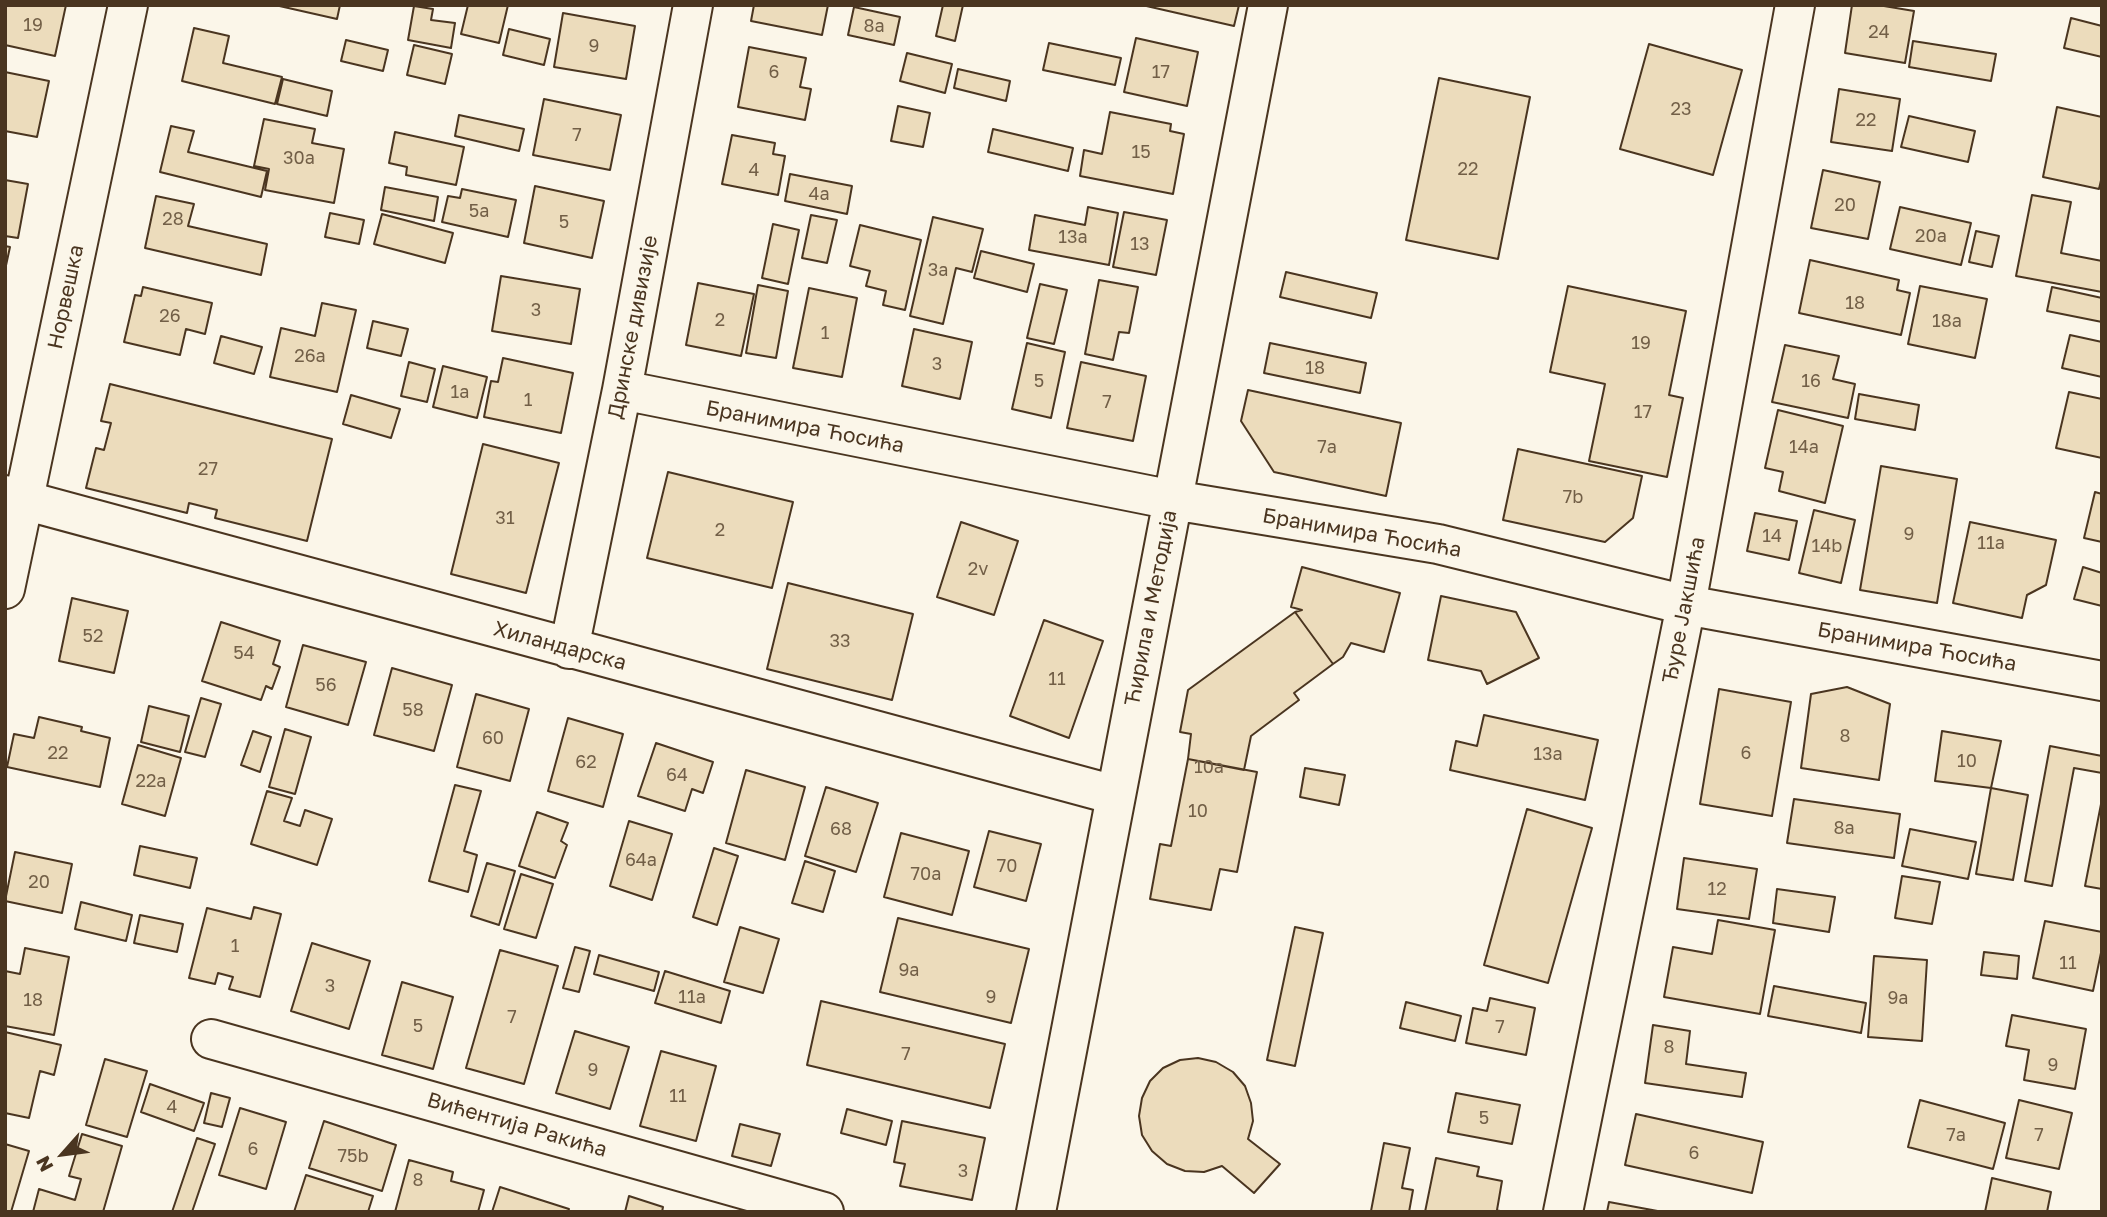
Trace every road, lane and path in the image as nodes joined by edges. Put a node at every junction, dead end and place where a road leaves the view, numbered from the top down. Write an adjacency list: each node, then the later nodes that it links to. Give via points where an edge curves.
1 (128, 5): 6 (street, Норвешка)
2 (692, 5): 5 (street, Дринске дивизије)
3 (1268, 5): 7 (street, Ћирила и Методија)
4 (1795, 5): 9 (street, Ђуре Јакшића)
5 (622, 390): 7 (street, Бранимира Ћосића); 10 (street, Дринске дивизије)
6 (14, 497): 8 (street, Норвешка); 10 (street, Хиландарска)
7 (1173, 500): 9 (street, Бранимира Ћосића, via 1438,544); 12 (street, Ћирила и Методија)
8 (5, 589)
9 (1686, 605): 11 (street, Бранимира Ћосића); 16 (street, Ђуре Јакшића)
10 (569, 649): 12 (street, Хиландарска)
11 (2102, 681)
12 (1115, 795): 15 (street, Ћирила и Методија)
13 (211, 1039): 14 (street, Вићентија Ракића)
14 (824, 1212)
15 (1036, 1212)
16 (1563, 1212)

